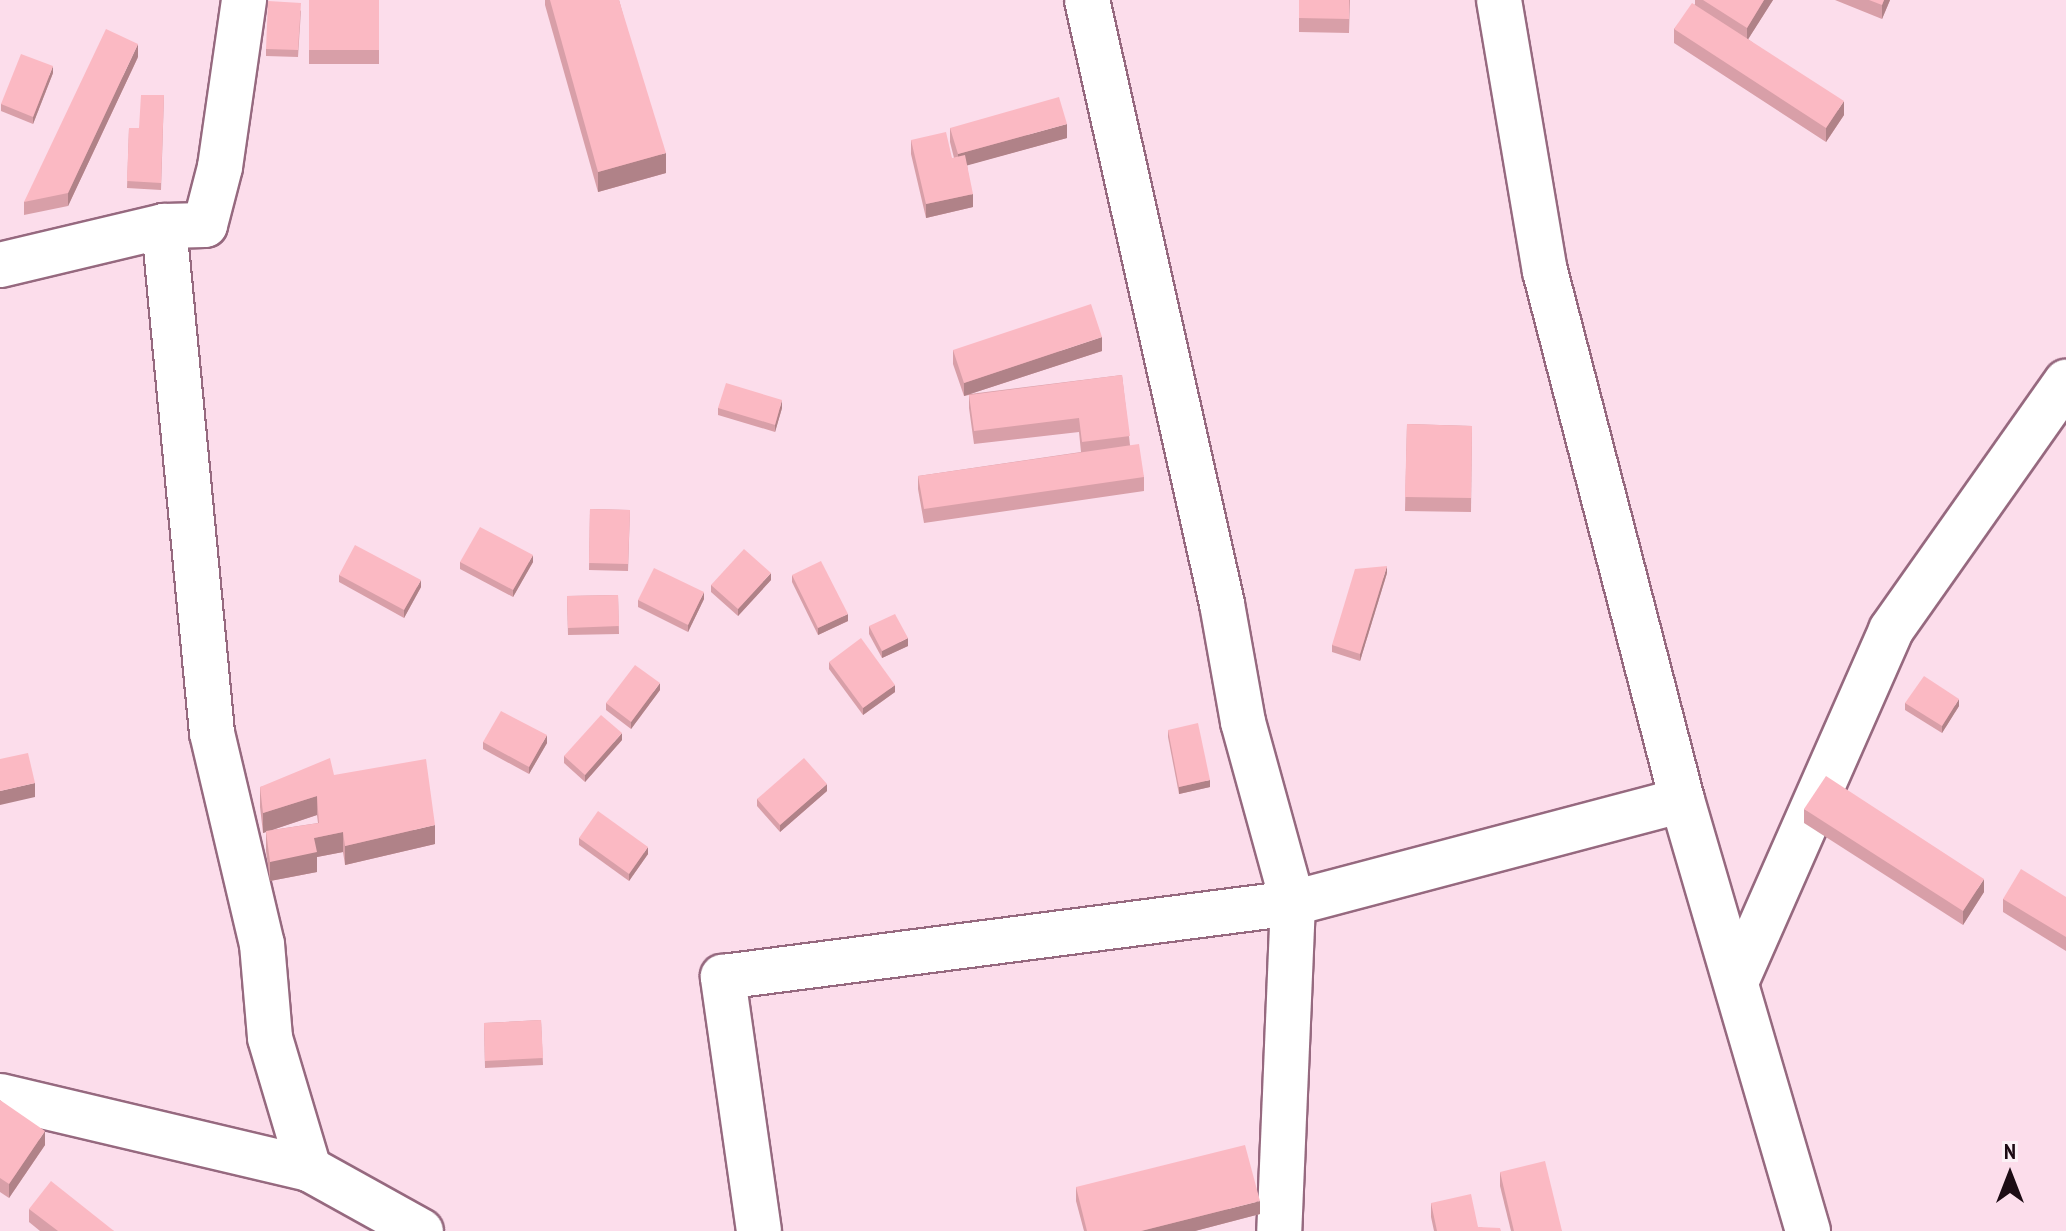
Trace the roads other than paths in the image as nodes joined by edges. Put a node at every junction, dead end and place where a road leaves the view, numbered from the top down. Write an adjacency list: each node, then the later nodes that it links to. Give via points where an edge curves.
1 (244, 0): 4 (street, via 220,167 205,225)
2 (1087, 0): 8 (street, via 1222,604 1243,722)
3 (1499, 0): 7 (street, via 1545,271)
4 (164, 226): 5 (street); 11 (street, via 212,733 262,944 270,1038)
5 (0, 265)
6 (2066, 382): 9 (street, via 1891,630)
7 (1682, 800): 8 (street); 9 (street)
8 (1293, 903): 13 (street, via 723,977); 14 (street)
9 (1736, 982): 15 (street)
10 (0, 1096): 11 (street)
11 (309, 1169): 12 (street)
12 (421, 1231)
13 (759, 1231)
14 (1279, 1231)
15 (1808, 1231)

